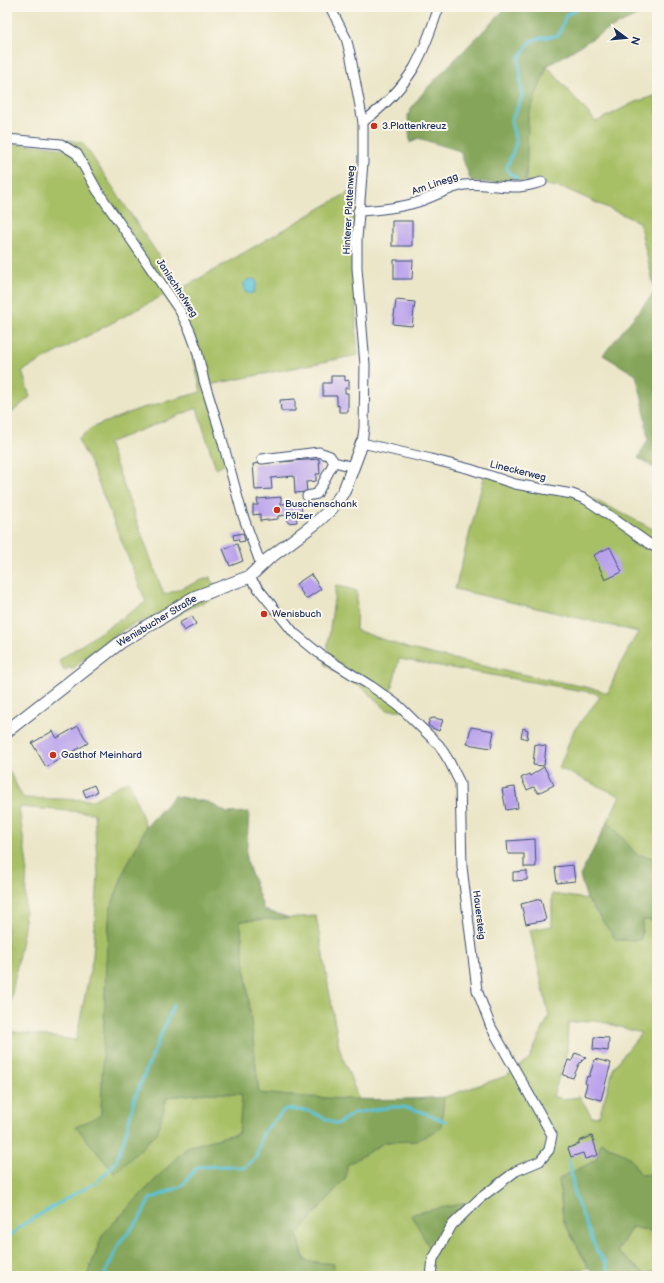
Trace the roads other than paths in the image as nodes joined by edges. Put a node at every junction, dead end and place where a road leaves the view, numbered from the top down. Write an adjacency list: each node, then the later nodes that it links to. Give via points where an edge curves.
1 (330, 7): 3 (street, Hinterer Plattenweg, via 346,38)
2 (440, 7): 3 (street, via 415,66 398,89)
3 (363, 122): 6 (street, Hinterer Plattenweg, via 363,162)
4 (7, 139): 13 (street, Janischhofweg, via 61,144 78,154 97,190 180,311 197,350 242,513)
5 (542, 182): 6 (street, Am Linegg, via 514,188 465,185 402,207)
6 (358, 211): 7 (street, Hinterer Plattenweg, via 357,268 365,365)
7 (362, 443): 10 (street, Wenisbucher Straße); 12 (street, Lineckerweg, via 470,469 515,484 572,494 591,503)
8 (262, 459): 9 (street, via 319,452 330,456)
9 (334, 462): 10 (street); 11 (street, via 317,494)
10 (354, 467): 13 (street, Wenisbucher Straße, via 344,491 331,509)
11 (306, 496)
12 (657, 548)
13 (261, 565): 14 (street, Wenisbucher Straße)
14 (249, 577): 15 (street, Wenisbucher Straße, via 195,598 121,642); 16 (street, Hauersteig, via 294,633 321,655 399,706 439,744 449,761 460,783 462,867 477,990 491,1027 552,1135 549,1150 540,1161 516,1171 479,1199 452,1225 434,1259)
15 (7, 730)
16 (431, 1276)

